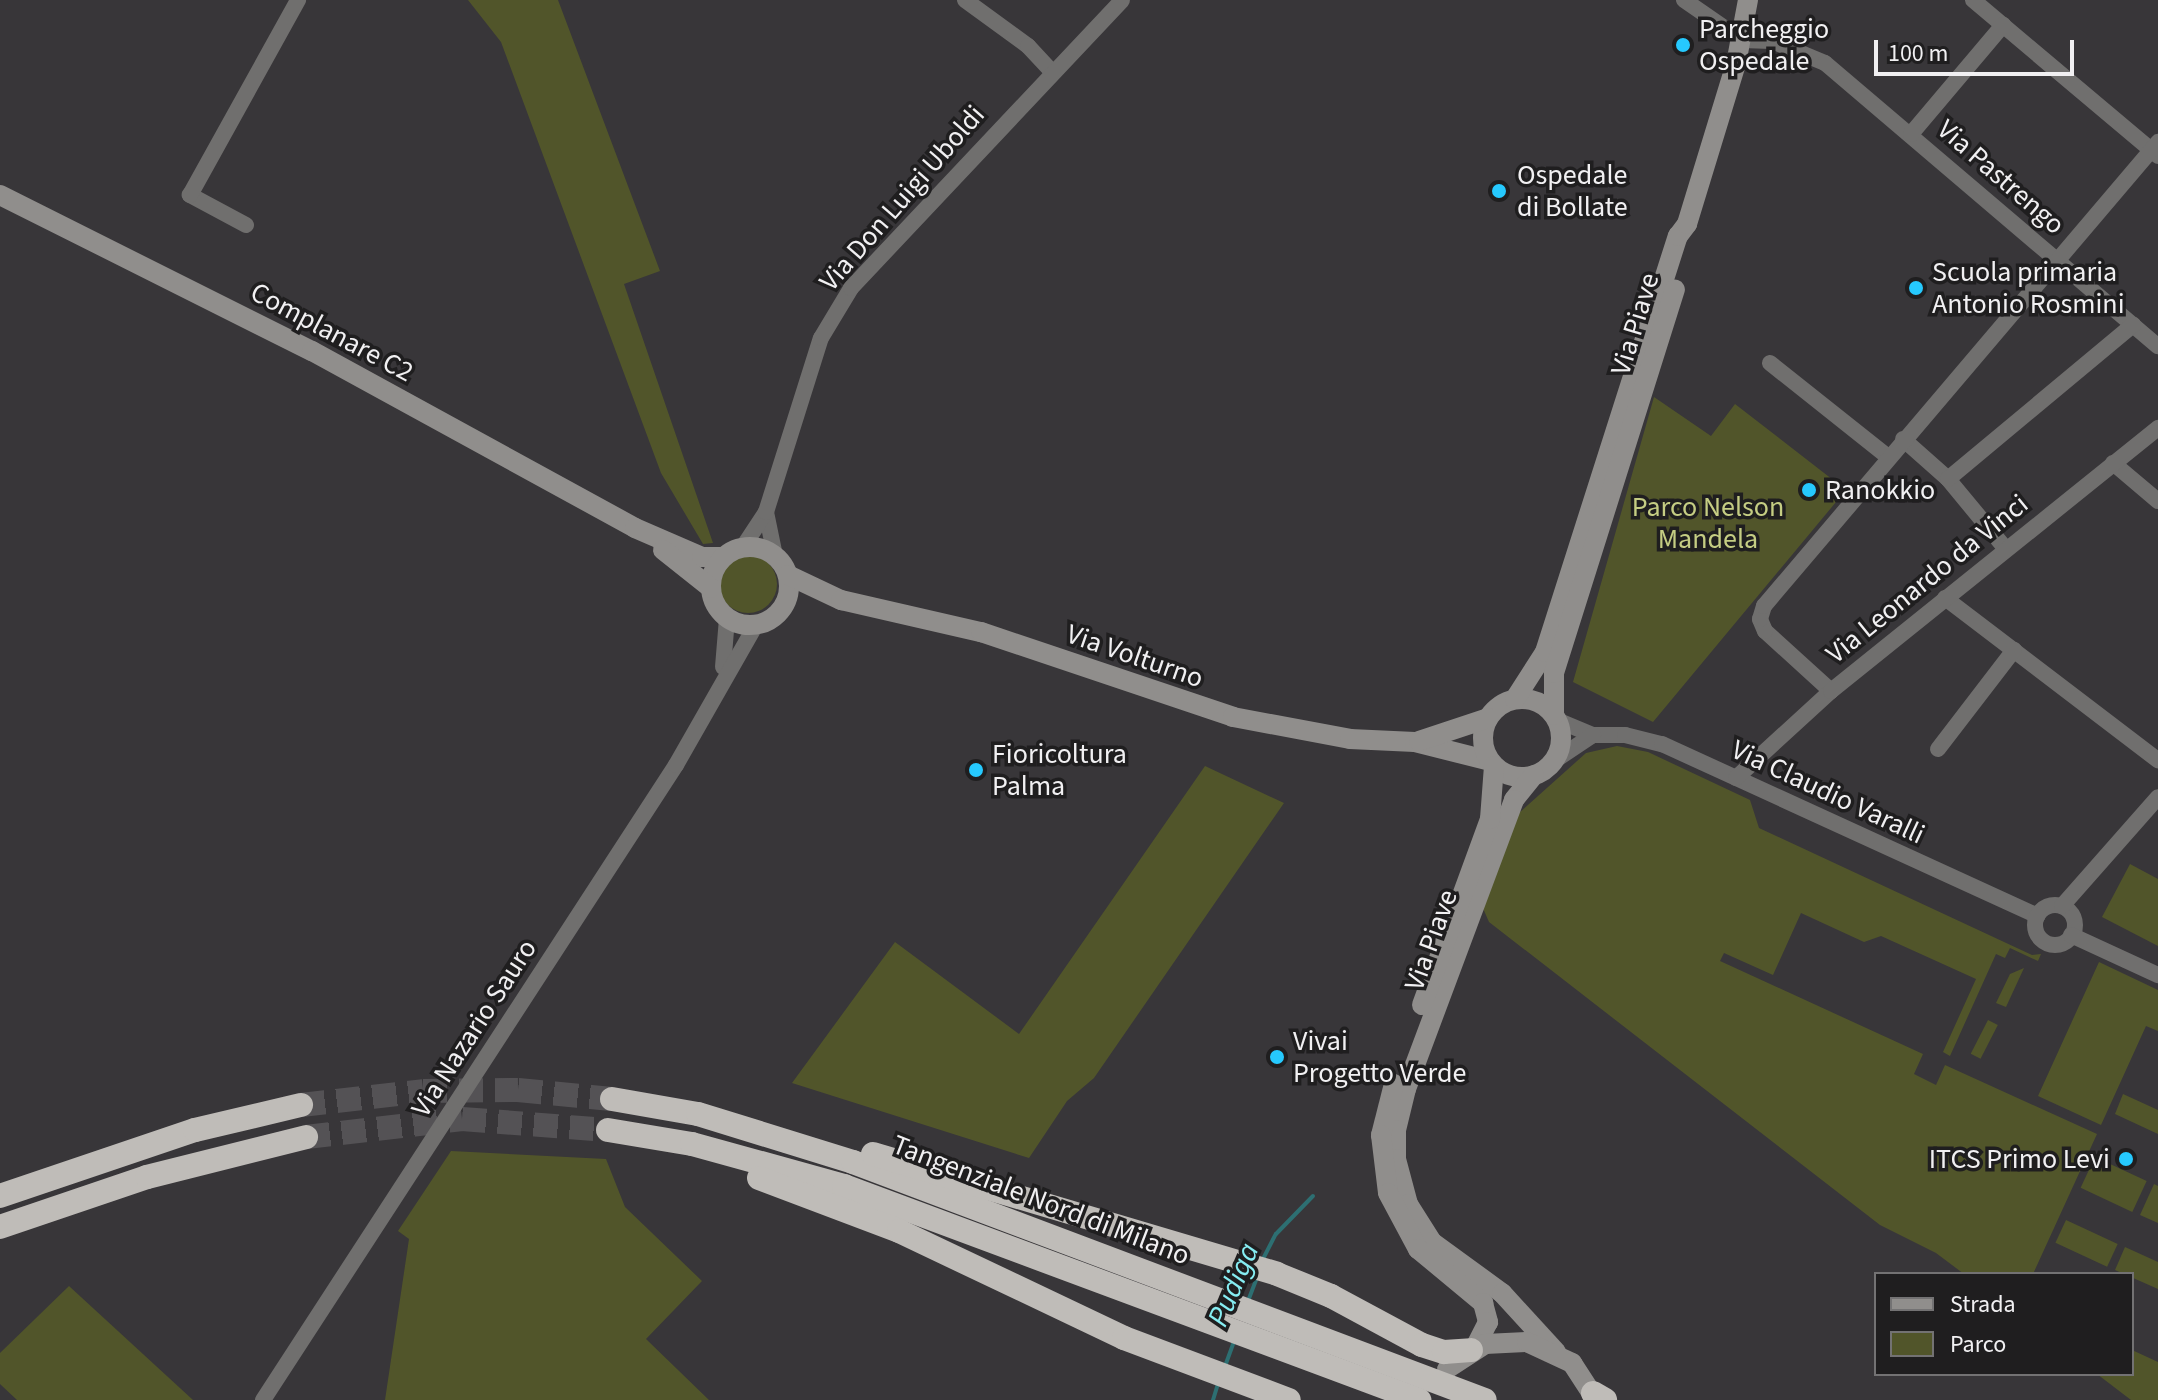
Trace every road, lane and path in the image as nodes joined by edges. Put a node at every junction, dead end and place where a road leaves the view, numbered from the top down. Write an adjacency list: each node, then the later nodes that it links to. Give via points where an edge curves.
1 (298, 0): 15 (street, via 190,195)
2 (965, 0): 10 (street, via 1028,46)
3 (1122, 0): 10 (street, Via Don Luigi Uboldi)
4 (1684, 0): 9 (street)
5 (1748, 0): 9 (street, Via Piave)
6 (1759, 0): 9 (street, Via Piave)
7 (1974, 0): 8 (street)
8 (2003, 25): 11 (street, Via Pastrengo); 12 (street)
9 (1742, 40): 11 (street, Via Pastrengo, via 1772,41 1814,56); 14 (street, Via Piave)
10 (1052, 72): 26 (street, Via Don Luigi Uboldi, via 872,262 836,311 798,397)
11 (1911, 134): 16 (street, Via Pastrengo)
12 (2156, 149): 16 (street)
13 (0, 195): 27 (street, Complanare C2, via 312,351)
14 (1687, 224): 42 (street, Via Piave, via 1678,236 1545,652); 44 (street, Via Piave, via 1689,241 1554,673)
15 (246, 225)
16 (2057, 260): 17 (street, Via Pastrengo); 21 (street)
17 (2133, 325): 18 (street, Via Pastrengo); 24 (street)
18 (2158, 346)
19 (1770, 363): 22 (street)
20 (2158, 428): 23 (street, Via Leonardo da Vinci)
21 (1903, 439): 22 (street); 24 (street)
22 (1888, 457): 41 (street, via 1764,606 1760,619 1765,631)
23 (2113, 463): 25 (street); 29 (street, Via Leonardo da Vinci)
24 (1948, 479): 29 (street)
25 (2158, 501)
26 (766, 512): 28 (street, Via Don Luigi Uboldi); 30 (street, Via Don Luigi Uboldi)
27 (635, 528): 31 (street, Complanare C2, via 702,557); 33 (street, Complanare C2)
28 (743, 547): 30 (street); 31 (street)
29 (2005, 548): 34 (street, Via Leonardo da Vinci)
30 (775, 556): 32 (street)
31 (723, 557): 33 (street)
32 (788, 575): 35 (street, Via Volturno); 36 (street, via 789,593)
33 (711, 588): 37 (street, via 715,605)
34 (1945, 598): 39 (street); 41 (street, Via Leonardo da Vinci)
35 (841, 600): 36 (street, Via Volturno); 46 (street, Via Volturno, via 981,632 1246,721 1350,739)
36 (782, 610): 38 (street)
37 (727, 618): 38 (street); 40 (street, Via Nazario Sauro)
38 (756, 625): 40 (street, Via Nazario Sauro)
39 (2014, 650): 47 (street); 48 (street)
40 (721, 681): 68 (street, Via Nazario Sauro, via 683,754)
41 (1831, 691): 52 (street, Via Leonardo da Vinci)
42 (1515, 699): 43 (street); 44 (street, via 1537,701)
43 (1488, 718): 46 (street, Via Volturno); 50 (street, via 1482,739)
44 (1556, 718): 45 (street, Via Claudio Varalli); 49 (street, via 1561,744)
45 (1593, 735): 49 (street); 52 (street, Via Claudio Varalli, via 1642,738)
46 (1415, 742): 50 (street, Via Volturno)
47 (1938, 749)
48 (2158, 760)
49 (1554, 761): 51 (street)
50 (1492, 763): 51 (street, via 1516,777); 64 (street, Via Piave, via 1490,819 1390,1096 1381,1135 1385,1182 1405,1230 1429,1260 1475,1293 1486,1309 1485,1333)
51 (1534, 775): 65 (street, Via Piave, via 1514,800 1406,1089 1396,1130 1396,1159 1408,1204 1432,1242 1502,1293)
52 (1736, 778): 55 (street, Via Claudio Varalli)
53 (2158, 797): 54 (street)
54 (2062, 906): 55 (street, via 2048,906); 56 (street, via 2074,922)
55 (2037, 916): 56 (street, via 2035,927 2043,941 2057,944)
56 (2071, 935): 57 (street)
57 (2158, 975)
58 (301, 1105): 60 (highway, via 195,1130)
59 (306, 1137): 61 (highway, via 187,1165)
60 (0, 1196)
61 (0, 1227)
62 (1233, 1317): 63 (highway, Tangenziale Nord di Milano); 64 (highway, Tangenziale Nord di Milano, via 787,1139 698,1114 612,1099 686,1104 746,1117 1277,1274 1422,1345 1444,1352); 69 (highway, Tangenziale Nord di Milano, via 844,1186 692,1144 608,1130 845,1207 1066,1313)
63 (1262, 1328): 70 (highway, Tangenziale Nord di Milano); 71 (highway, Tangenziale Nord di Milano)
64 (1472, 1350): 65 (street, via 1514,1340); 66 (street)
65 (1556, 1352): 67 (street, Via Piave, via 1577,1369)
66 (1447, 1369)
67 (1598, 1398)
68 (263, 1400)
69 (1289, 1400)
70 (1419, 1400)
71 (1485, 1400)

